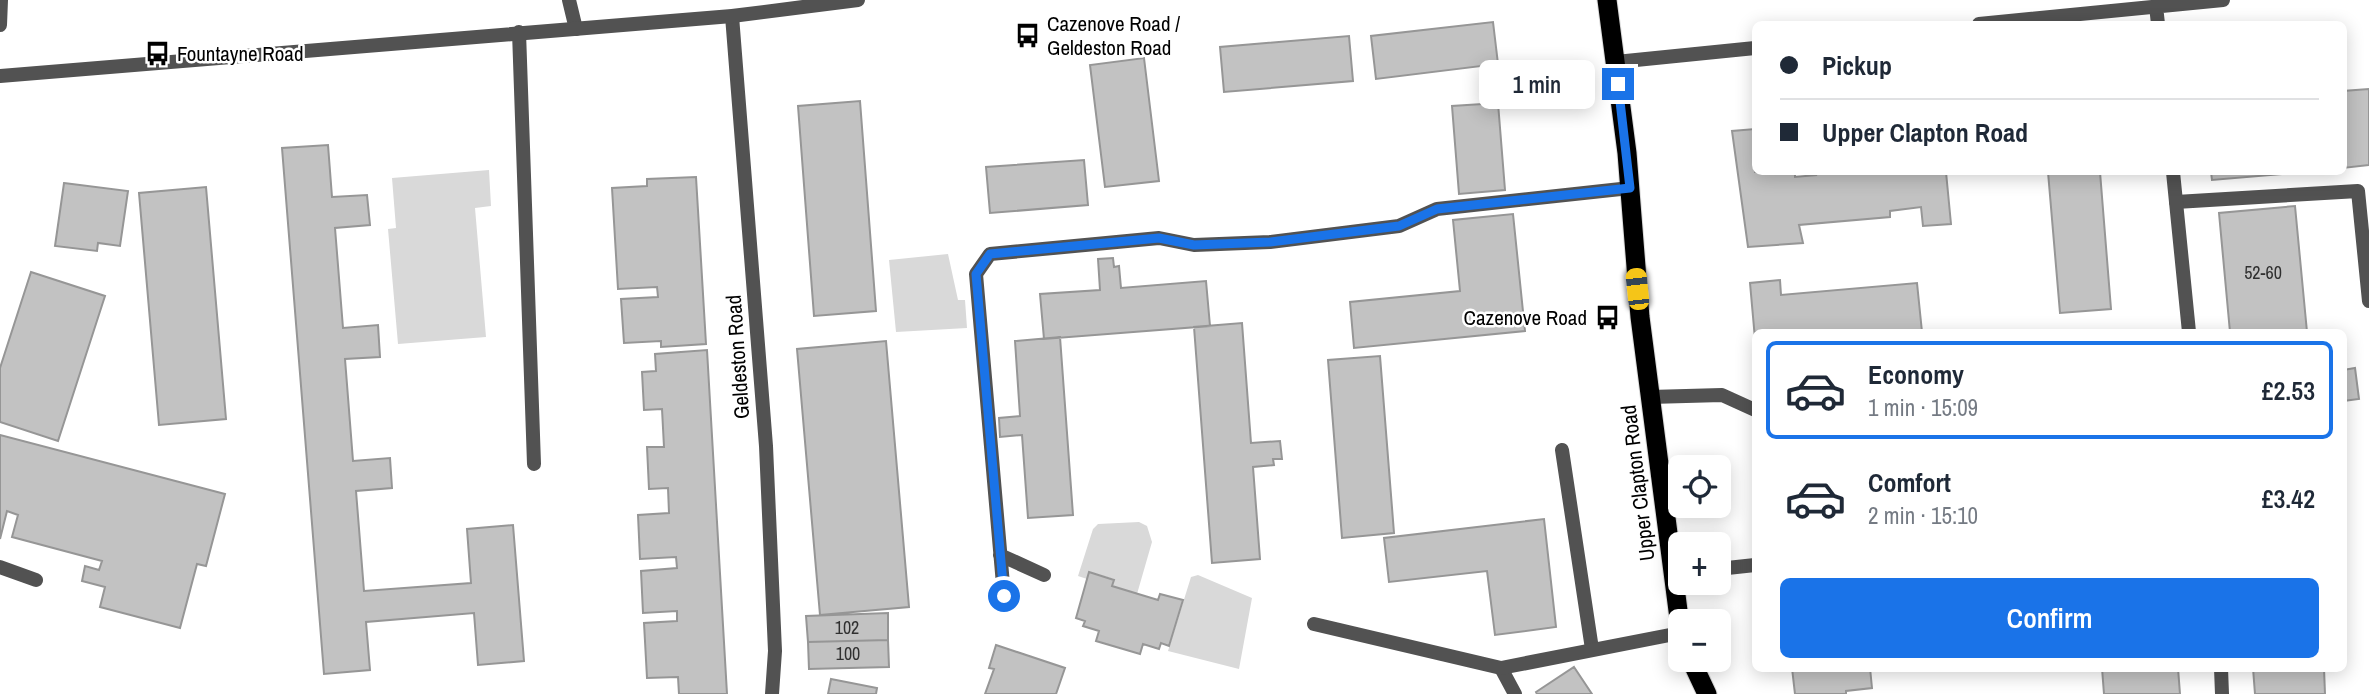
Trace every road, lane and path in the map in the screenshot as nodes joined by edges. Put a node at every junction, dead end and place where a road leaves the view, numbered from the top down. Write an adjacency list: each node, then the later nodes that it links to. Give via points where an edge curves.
1 (1, 0): 10 (street)
2 (569, 0): 11 (street)
3 (858, 0): 7 (street)
4 (1607, 0): 14 (highway, Upper Clapton Road)
5 (2223, 0): 6 (street)
6 (2156, 6): 8 (street); 9 (street)
7 (732, 16): 11 (street); 39 (street, Geldeston Road, via 766,446 775,651)
8 (2008, 21)
9 (2158, 21)
10 (0, 25)
11 (576, 29): 12 (street)
12 (519, 32): 15 (street, via 360,49); 24 (street)
13 (1752, 48): 14 (street)
14 (1616, 62): 17 (highway, Upper Clapton Road)
15 (0, 76)
16 (2173, 175): 18 (street)
17 (1630, 188): 21 (highway, Upper Clapton Road); 26 (street, via 1437,209 1399,226 1270,242 1194,245 1159,238 990,254 976,274)
18 (2176, 202): 19 (street, via 2358,191); 20 (street)
19 (2369, 301)
20 (2189, 329)
21 (1650, 397): 22 (street, via 1722,395); 25 (highway, Upper Clapton Road)
22 (1752, 409)
23 (1562, 450): 35 (street)
24 (534, 464)
25 (1670, 532)
26 (1000, 555): 30 (street); 32 (street)
27 (1752, 565): 29 (street)
28 (0, 567): 31 (street)
29 (1731, 568)
30 (1044, 575)
31 (36, 580)
32 (1004, 596)
33 (1314, 625): 36 (street)
34 (1668, 635): 35 (street)
35 (1592, 649): 36 (street)
36 (1501, 668): 40 (street)
37 (1697, 672): 41 (highway)
38 (2221, 672): 42 (street)
39 (772, 694)
40 (1515, 694)
41 (1707, 694)
42 (2222, 694)

